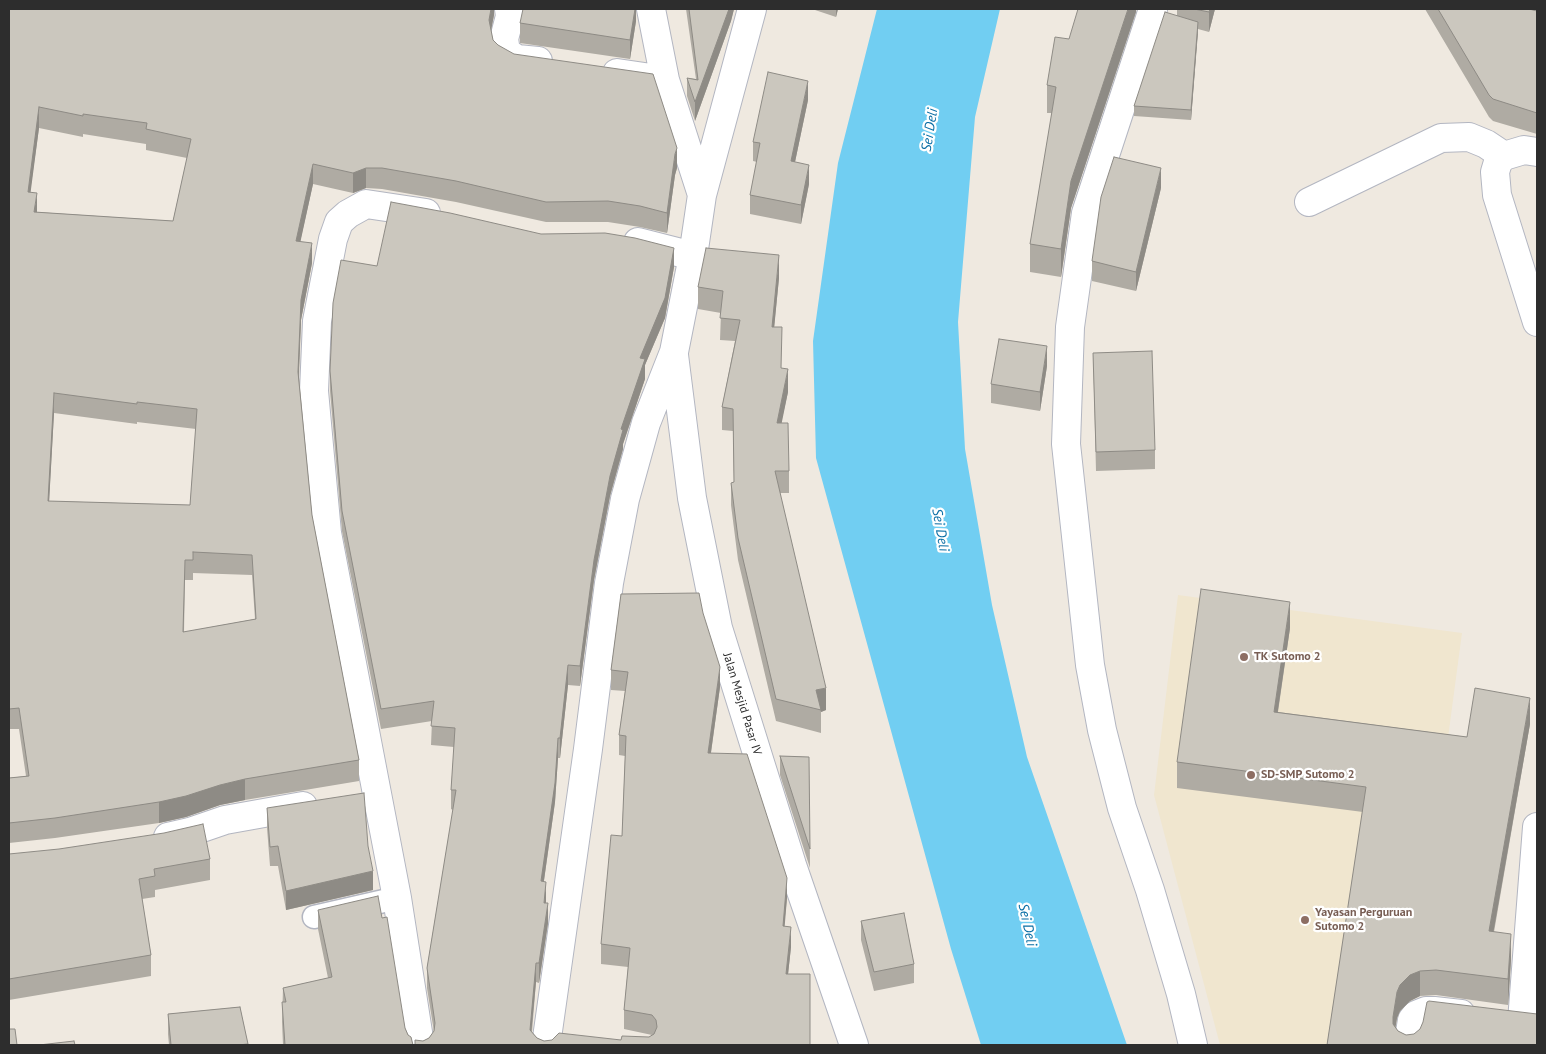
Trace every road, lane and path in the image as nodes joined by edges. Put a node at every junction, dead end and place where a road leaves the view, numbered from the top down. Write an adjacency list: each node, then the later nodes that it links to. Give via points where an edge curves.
1 (509, 9): 5 (street, via 504,39 506,52 517,59)
2 (650, 9): 7 (street)
3 (752, 9): 9 (street)
4 (1153, 9): 25 (street, via 1086,213 1070,327 1066,444 1090,666 1102,730 1122,808 1181,994)
5 (558, 64)
6 (597, 70): 7 (street)
7 (665, 80): 9 (street)
8 (1518, 153): 10 (street, via 1469,137 1441,138); 14 (street, via 1498,162 1495,172 1497,194)
9 (702, 194): 13 (street)
10 (1310, 202)
11 (453, 217): 16 (street, via 379,204 366,204 348,214 339,222 333,239 317,321 314,391 327,533)
12 (614, 238): 13 (street)
13 (692, 256): 15 (street)
14 (1537, 322)
15 (674, 352): 22 (street, via 646,423 623,508 588,749); 24 (street, Jalan Mesjid Pasar IV, via 692,498 718,628 792,865)
16 (376, 794): 18 (street, via 248,815 190,832); 19 (street)
17 (1537, 827): 21 (street)
18 (142, 841)
19 (397, 898): 20 (lane); 23 (street)
20 (314, 917)
21 (1511, 1020): 26 (street, via 1426,1011 1412,1020)
22 (555, 1038)
23 (420, 1045)
24 (854, 1045)
25 (1193, 1045)
26 (1408, 1045)

